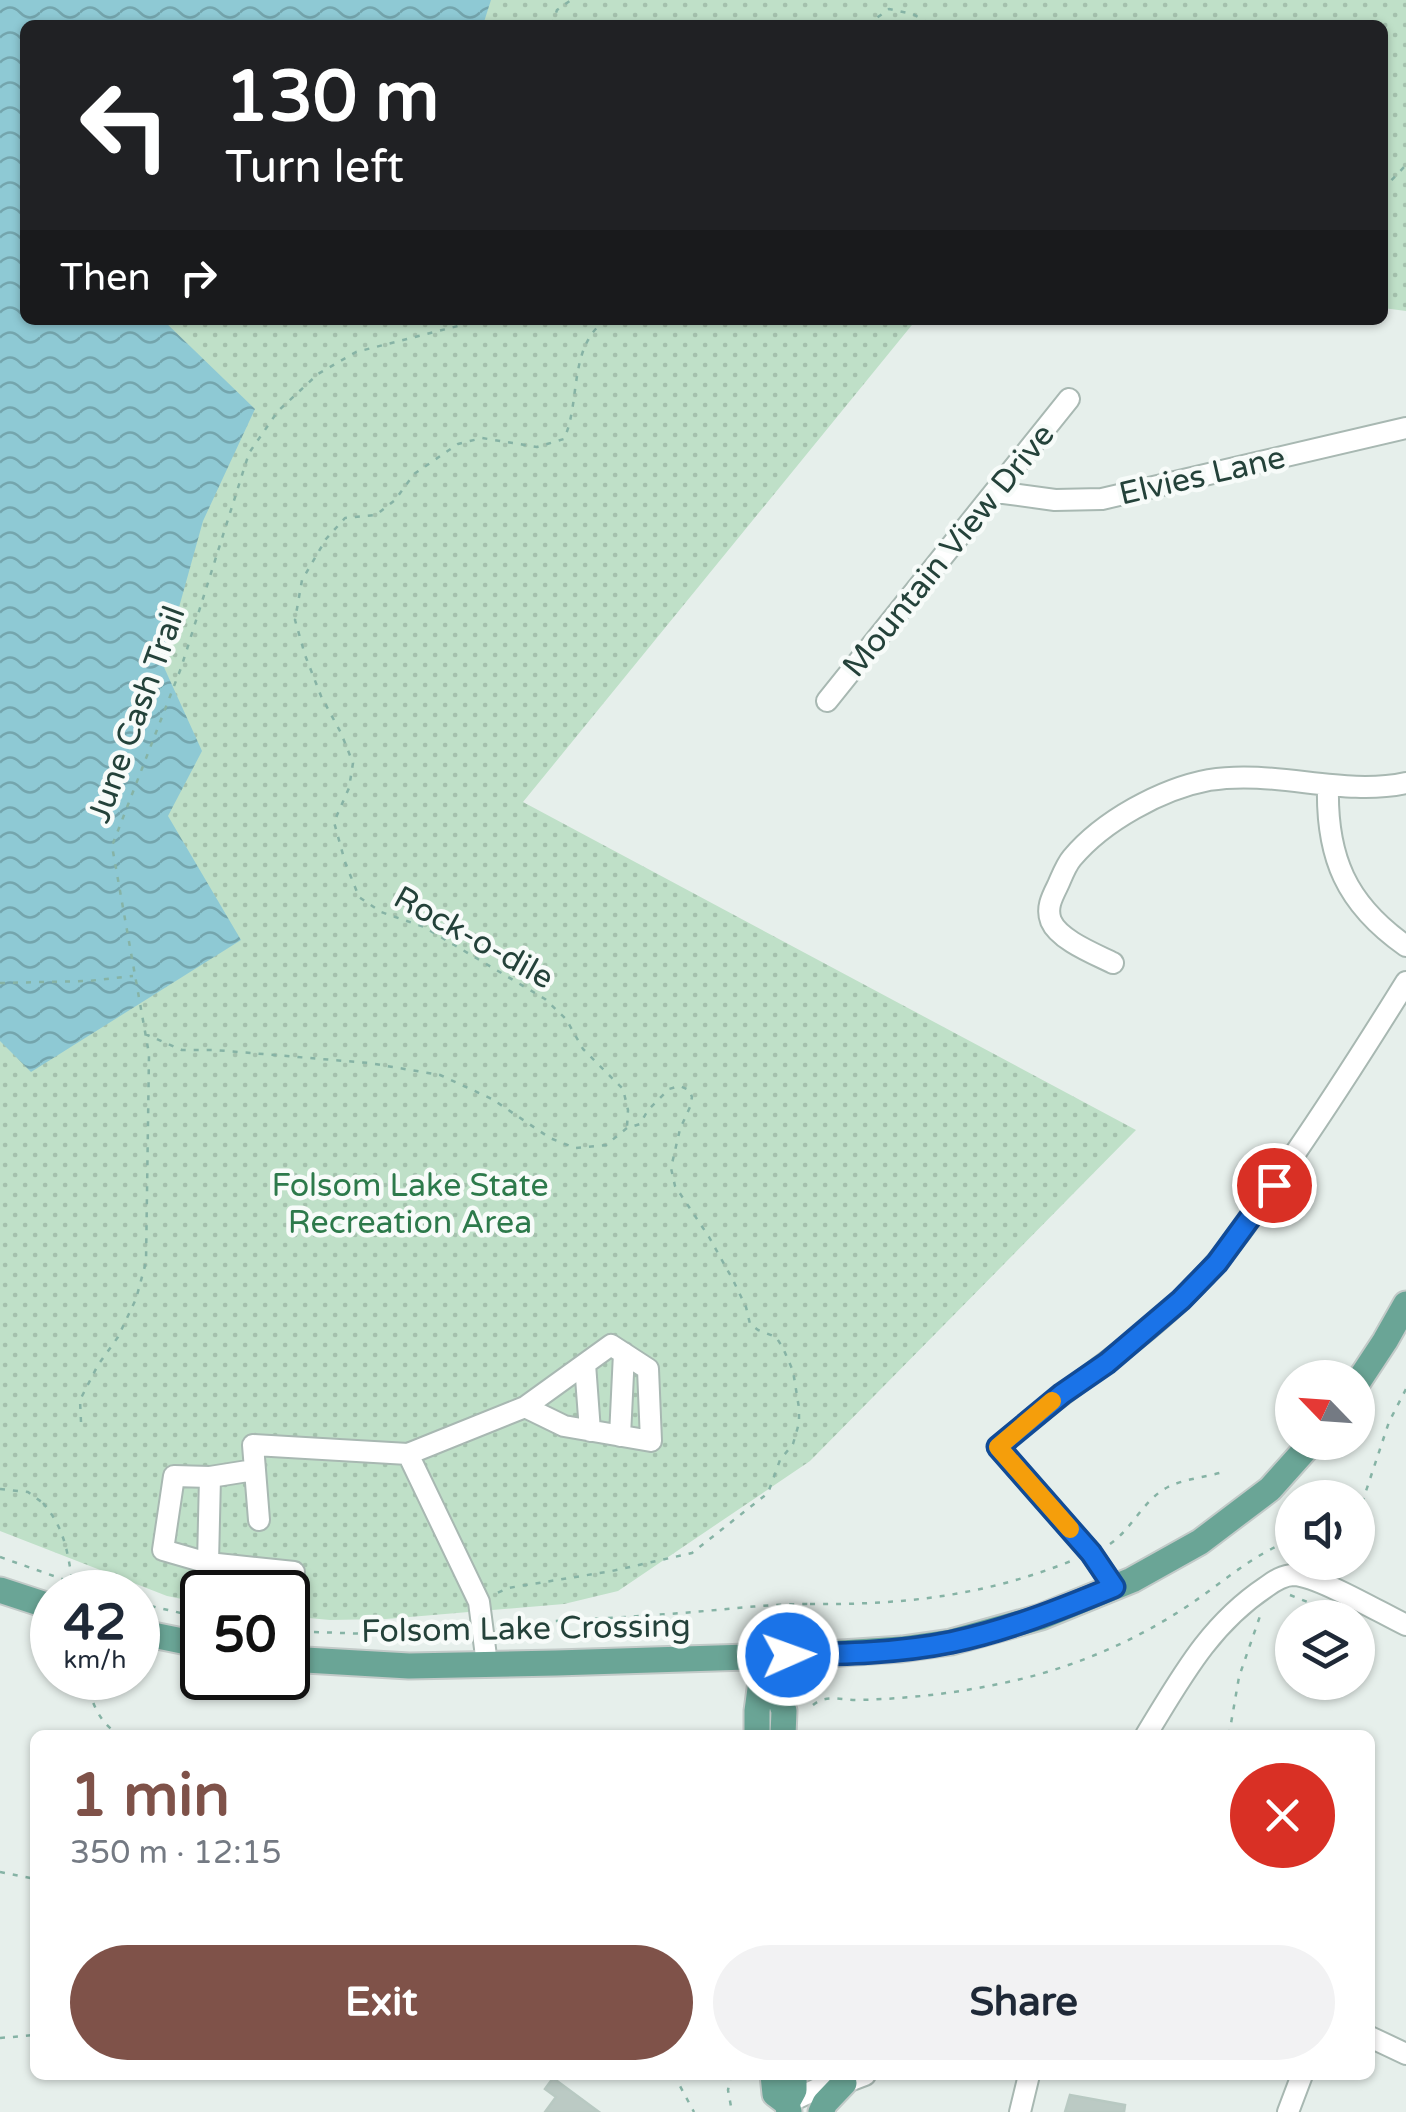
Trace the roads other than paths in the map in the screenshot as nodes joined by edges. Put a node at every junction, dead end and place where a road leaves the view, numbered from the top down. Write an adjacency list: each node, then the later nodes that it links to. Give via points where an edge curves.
1 (1070, 400): 3 (street, Mountain View Drive)
2 (1406, 428): 3 (street, Elvies Lane, via 1102,499)
3 (996, 492): 4 (street, Mountain View Drive)
4 (828, 701)
5 (1328, 784): 6 (street); 7 (street, via 1328,828 1342,876 1363,909); 8 (street, via 1208,781 1122,816 1070,860 1049,909 1061,935)
6 (1406, 784)
7 (1406, 946)
8 (1113, 963)
9 (1406, 982): 24 (street, via 1217,1263 1145,1332 998,1447)
10 (1406, 1304): 12 (main road)
11 (624, 1354): 13 (street, via 611,1346); 16 (street); 16 (street, via 648,1369 651,1440)
12 (1372, 1360)
13 (586, 1364): 14 (street); 15 (street)
14 (526, 1408): 15 (street); 17 (street)
15 (590, 1430): 16 (street)
16 (620, 1436)
17 (408, 1454): 19 (street, via 254,1446); 30 (street, via 479,1602)
18 (1296, 1460): 24 (main road, Folsom Lake Crossing, via 1270,1489 1200,1542)
19 (254, 1470): 20 (street); 21 (street)
20 (210, 1477): 22 (street); 22 (street, via 174,1476 163,1550)
21 (258, 1520)
22 (208, 1563): 23 (street)
23 (275, 1570)
24 (1114, 1587): 28 (main road, Folsom Lake Crossing, via 1041,1617 951,1642)
25 (0, 1590): 26 (main road)
26 (30, 1600)
27 (1406, 1625): 33 (street, via 1317,1582 1278,1578 1222,1622)
28 (765, 1655): 30 (main road, Folsom Lake Crossing); 31 (main road); 32 (main road, via 784,1711)
29 (310, 1660): 30 (main road, Folsom Lake Crossing)
30 (487, 1664)
31 (757, 1730)
32 (783, 1730)
33 (1149, 1730)
34 (1375, 2039): 35 (street)
35 (1406, 2054)
36 (774, 2080): 42 (main road, via 775,2094)
37 (794, 2080): 42 (main road)
38 (844, 2080): 42 (street)
39 (854, 2080): 43 (main road)
40 (1028, 2080): 44 (street)
41 (1300, 2080): 45 (street)
42 (788, 2108)
43 (821, 2112)
44 (1020, 2112)
45 (1288, 2112)

